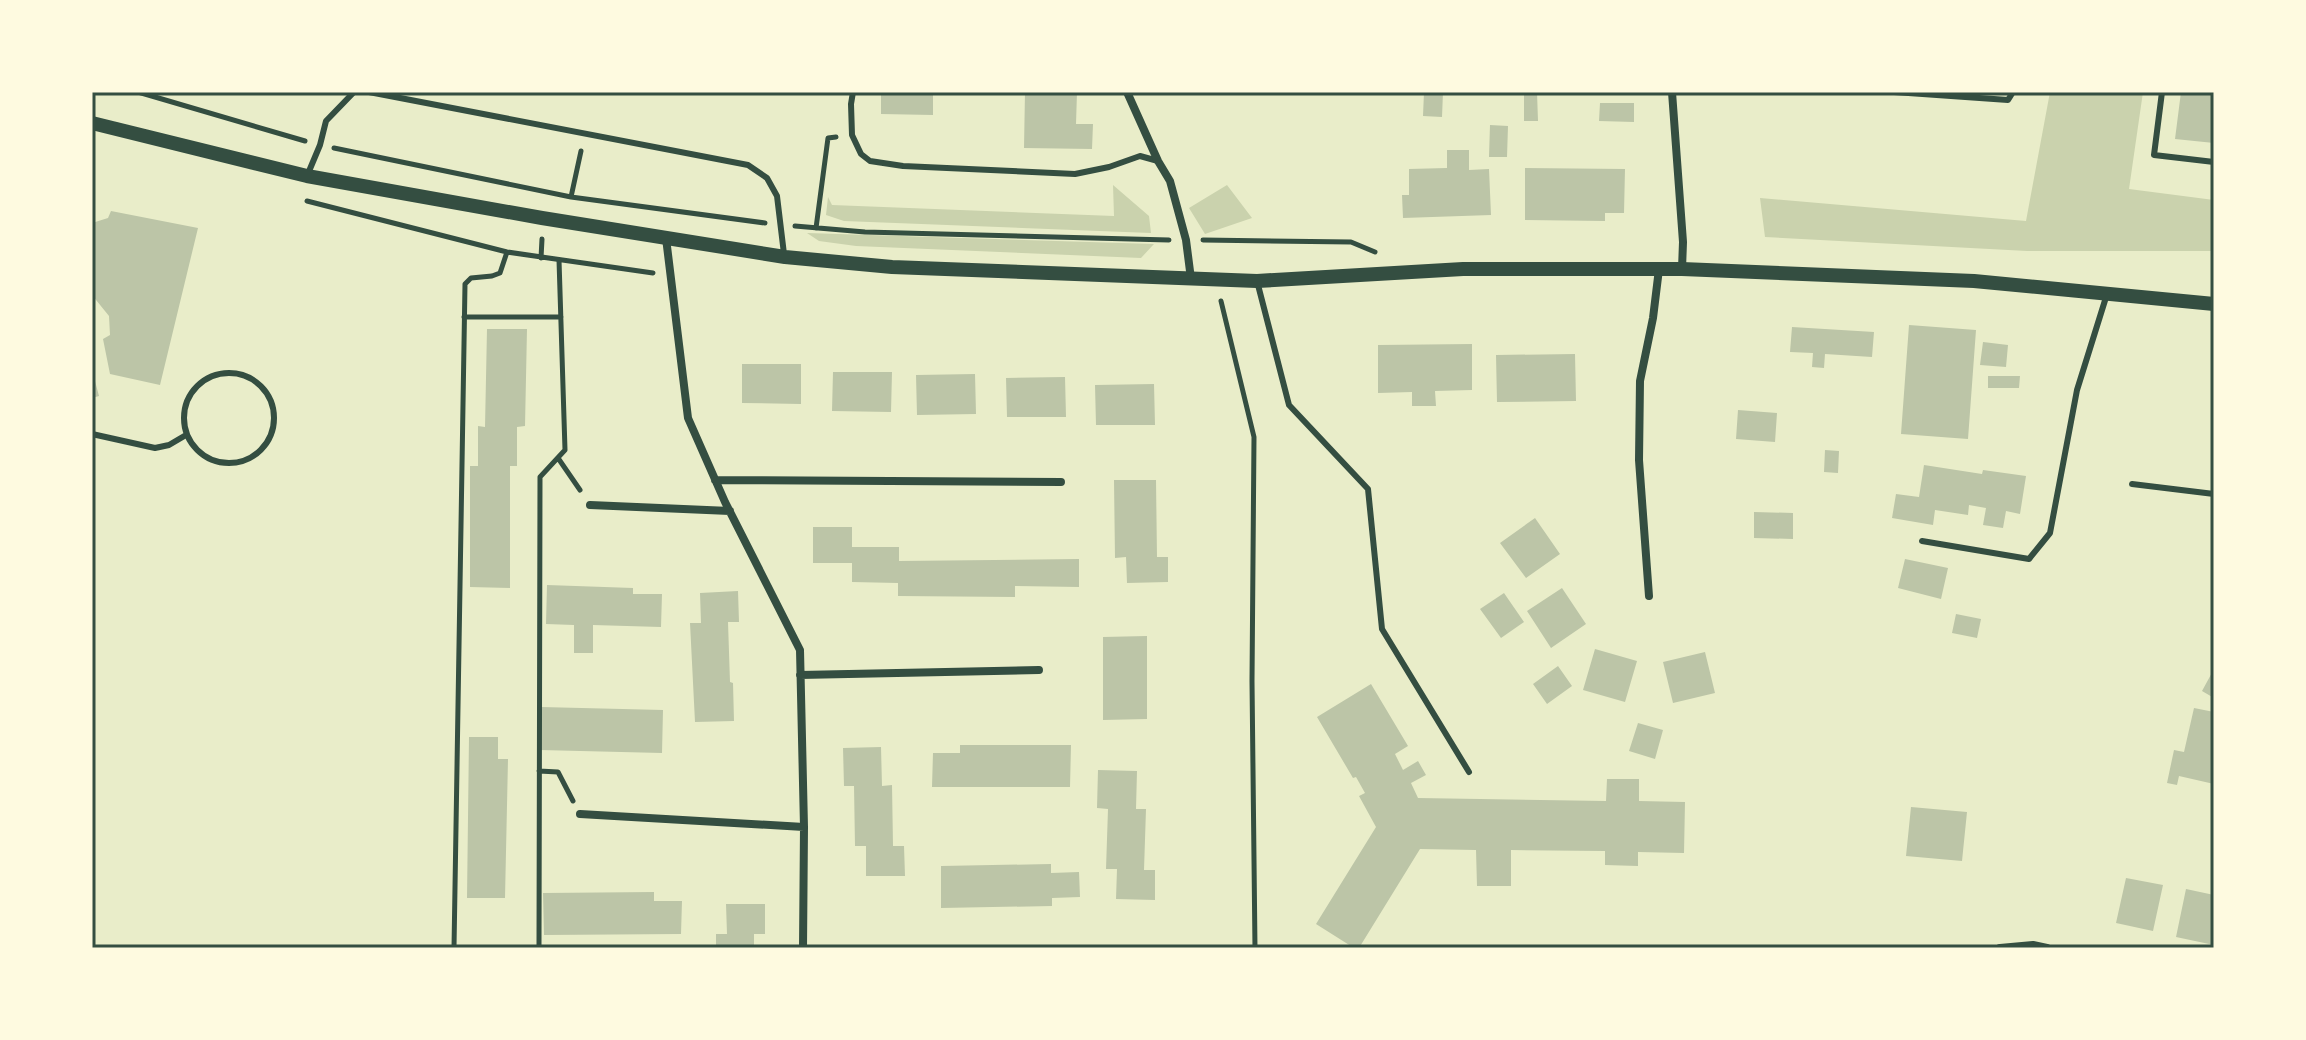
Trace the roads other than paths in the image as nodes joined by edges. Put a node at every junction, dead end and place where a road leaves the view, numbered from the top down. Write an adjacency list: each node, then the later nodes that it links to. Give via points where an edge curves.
1 (354, 92): 12 (lane, via 326,121)
2 (369, 92): 14 (lane, via 748,165 767,178 777,196)
3 (853, 92): 10 (lane, via 852,135 870,161 1075,174 1140,156)
4 (1127, 92): 10 (street)
5 (1672, 92): 16 (street)
6 (1894, 92): 7 (lane, via 2008,100)
7 (2013, 92)
8 (2162, 92): 11 (lane, via 2154,155)
9 (92, 123): 12 (street)
10 (1158, 161): 17 (street, via 1170,181)
11 (2214, 162)
12 (307, 176): 13 (street)
13 (665, 237): 14 (street); 23 (street, via 688,418)
14 (785, 257): 17 (street, via 892,267)
15 (1659, 269): 16 (street); 18 (street, via 1463,269); 30 (street, via 1640,381 1639,460)
16 (1682, 269): 19 (street, via 1974,281)
17 (1191, 279): 18 (street)
18 (1257, 281): 33 (lane, via 1289,405 1368,489 1382,629)
19 (2107, 294): 20 (street); 29 (lane, via 2077,390 2050,533 2029,559)
20 (2214, 304)
21 (92, 434): 22 (lane, via 155,448)
22 (186, 435): 22 (lane, via 185,406 200,382 213,375 227,372 255,380 272,403 271,434 251,457 236,463 206,457)
23 (715, 480): 24 (street); 28 (street)
24 (1061, 482)
25 (2132, 484): 26 (lane)
26 (2214, 494)
27 (590, 505): 28 (street)
28 (730, 511): 32 (street, via 800,650)
29 (1922, 541)
30 (1649, 596)
31 (1039, 670): 32 (street)
32 (800, 675): 35 (street)
33 (1469, 772)
34 (580, 814): 35 (street)
35 (804, 827): 36 (street)
36 (803, 948)
37 (2000, 948): 38 (street)
38 (2047, 948)

